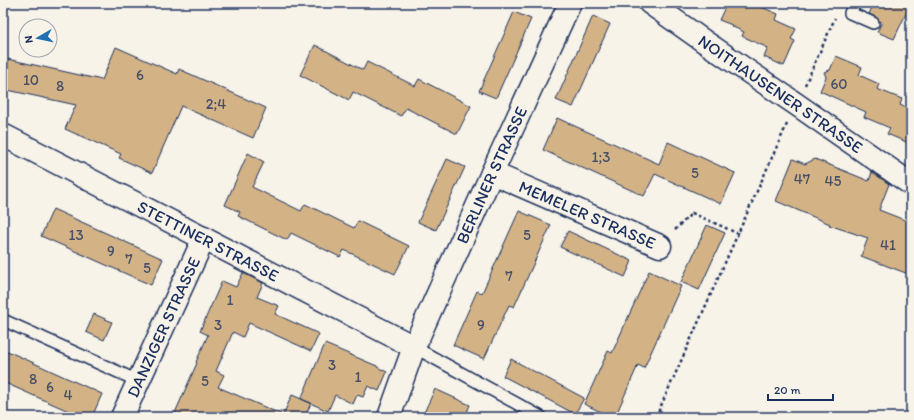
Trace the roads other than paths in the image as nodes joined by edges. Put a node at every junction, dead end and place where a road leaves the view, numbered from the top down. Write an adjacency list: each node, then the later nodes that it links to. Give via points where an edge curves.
1 (570, 3): 6 (street, BERLINER STRASSE)
2 (650, 3): 7 (street, NOITHAUSENER STRASSE)
3 (855, 3): 4 (lane, via 850,13)
4 (873, 24)
5 (3, 135): 8 (street, STETTINER STRASSE)
6 (492, 173): 9 (street, MEMELER STRASSE); 11 (street, BERLINER STRASSE)
7 (911, 184)
8 (204, 238): 11 (street, STETTINER STRASSE); 12 (street, DANZIGER STRASSE)
9 (660, 246)
10 (3, 320): 12 (lane)
11 (414, 347): 14 (street, BERLINER STRASSE); 15 (lane)
12 (138, 381): 13 (street, DANZIGER STRASSE)
13 (122, 417)
14 (389, 417)
15 (541, 417)

